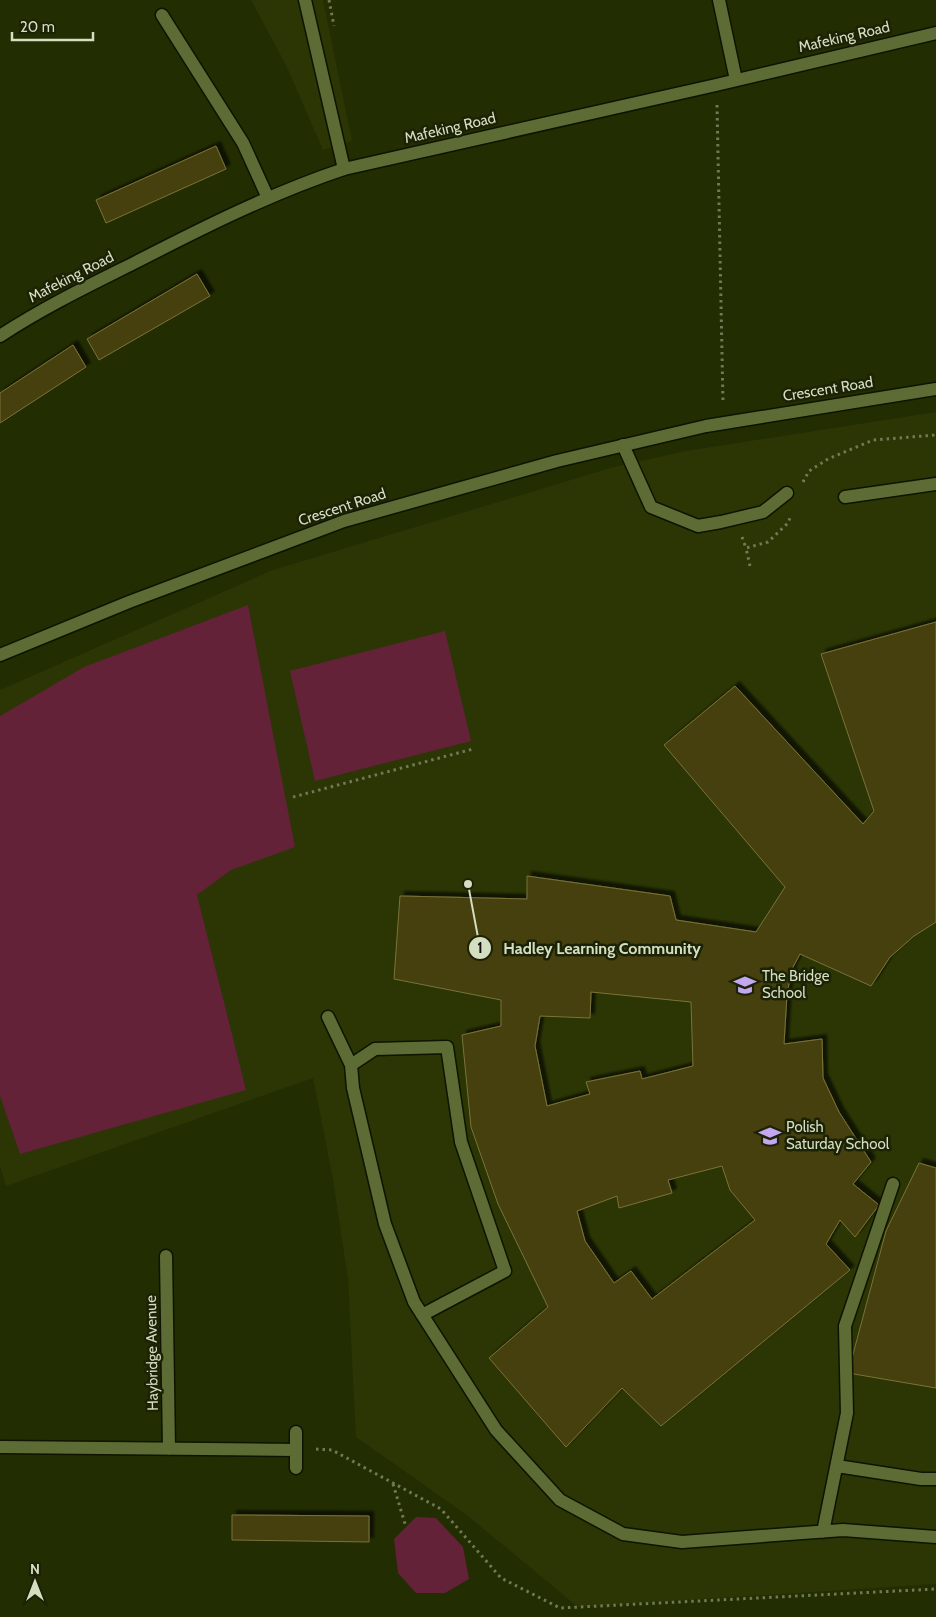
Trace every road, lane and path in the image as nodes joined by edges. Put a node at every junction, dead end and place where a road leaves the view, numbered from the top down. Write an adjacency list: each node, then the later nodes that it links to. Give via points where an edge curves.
1 (305, 0): 7 (street)
2 (719, 0): 5 (street)
3 (162, 15): 8 (street, via 243,143)
4 (936, 33): 5 (street, Mafeking Road)
5 (736, 80): 6 (street, Mafeking Road)
6 (716, 85): 7 (street, Mafeking Road); 11 (path)
7 (344, 169): 8 (street, Mafeking Road, via 300,183)
8 (268, 198): 9 (street, Mafeking Road, via 41,310)
9 (0, 336)
10 (936, 389): 13 (street, Crescent Road, via 726,422)
11 (723, 406)
12 (936, 435): 15 (path, via 873,440 828,459 809,471)
13 (623, 445): 16 (street, via 651,507 698,526 763,512); 20 (street, Crescent Road, via 344,521)
14 (936, 484): 17 (street)
15 (801, 485)
16 (787, 493)
17 (845, 496)
18 (790, 516): 19 (path, via 788,523 768,542 746,548)
19 (750, 566)
20 (0, 654)
21 (473, 749): 22 (path)
22 (293, 797)
23 (328, 1017): 24 (street)
24 (351, 1065): 27 (street, via 353,1088 385,1224 414,1302); 27 (street, via 375,1049 447,1047 461,1142 505,1271)
25 (893, 1184): 33 (street, via 845,1326 847,1413)
26 (166, 1256): 31 (street, Haybridge Avenue)
27 (422, 1315): 38 (street, via 496,1430 560,1500 624,1534 682,1542)
28 (296, 1432): 32 (street)
29 (0, 1447): 31 (street)
30 (313, 1448): 36 (path, via 332,1450)
31 (169, 1449): 32 (street)
32 (296, 1450): 34 (street)
33 (837, 1466): 35 (street); 38 (street)
34 (296, 1468)
35 (936, 1479)
36 (393, 1484): 37 (path); 40 (path, via 441,1510 501,1578 560,1608)
37 (406, 1527)
38 (823, 1532): 39 (street, via 843,1530)
39 (936, 1537)
40 (936, 1589)

